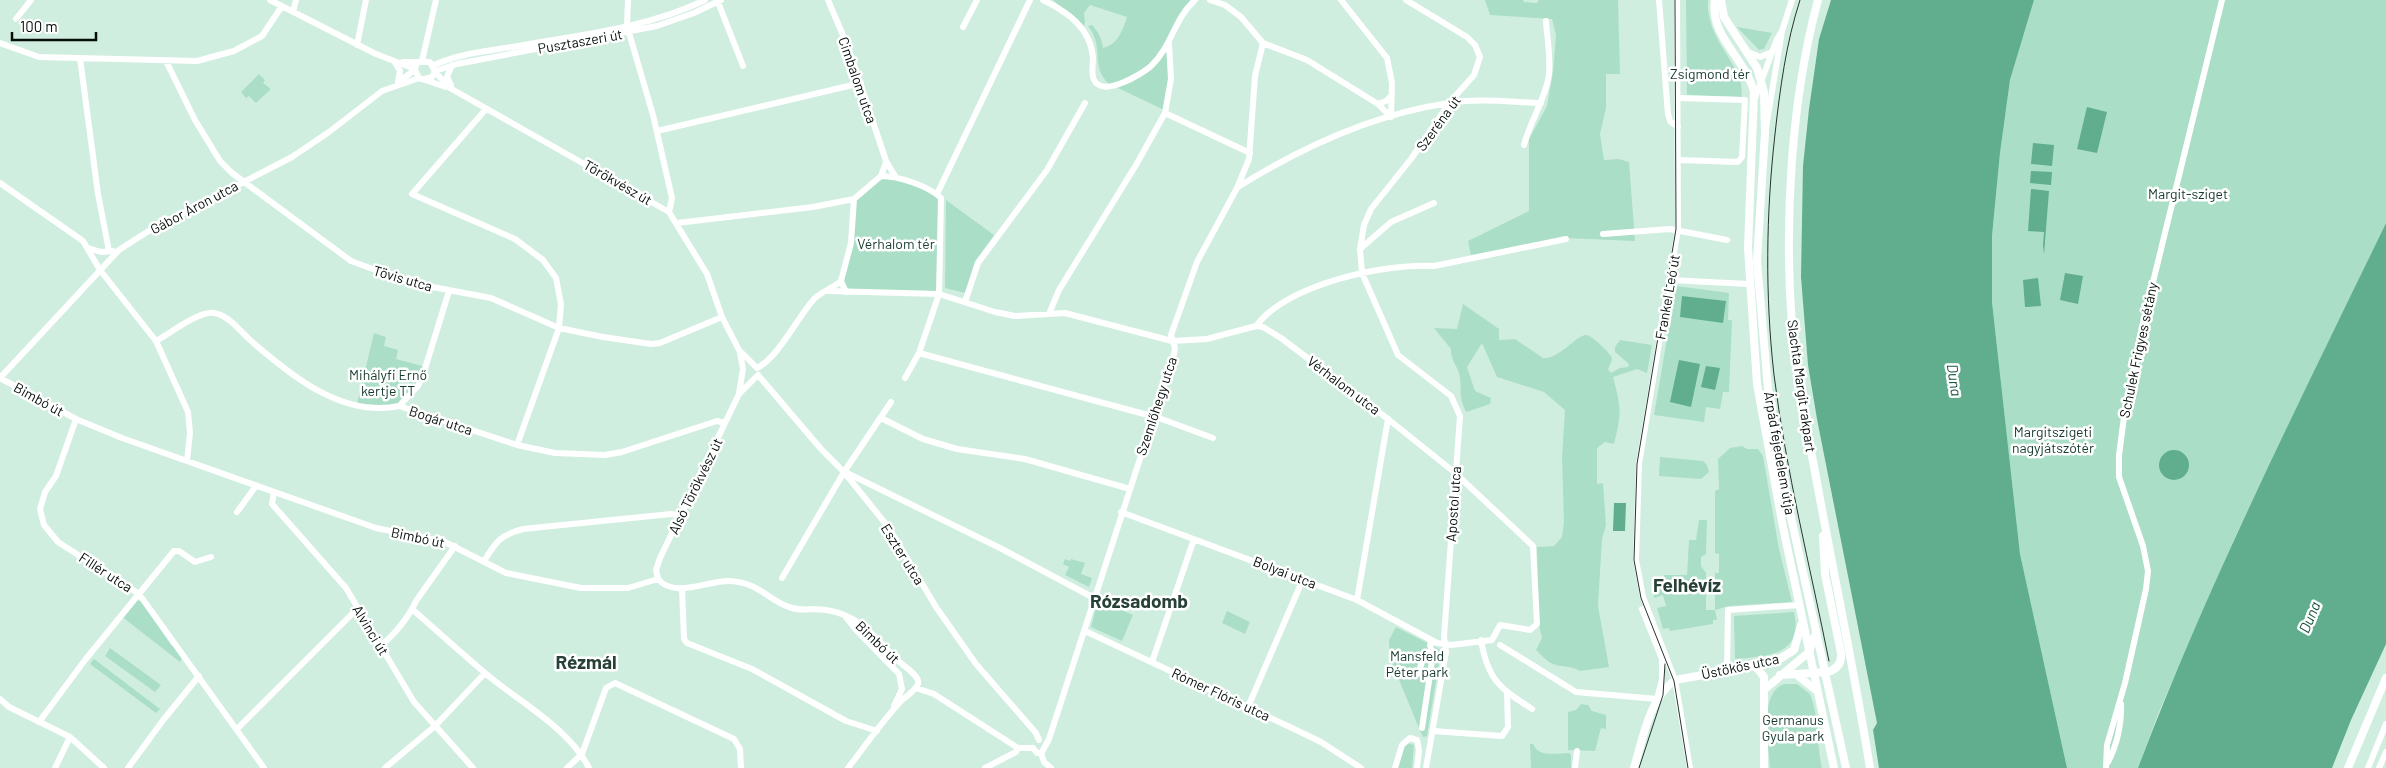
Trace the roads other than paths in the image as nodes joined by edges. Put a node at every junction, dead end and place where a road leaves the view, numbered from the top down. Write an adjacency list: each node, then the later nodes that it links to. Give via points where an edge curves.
1 (31, 0): 27 (street)
2 (270, 0): 25 (street)
3 (296, 0): 26 (street)
4 (366, 0): 35 (street)
5 (436, 0): 41 (street)
6 (628, 0): 30 (street)
7 (705, 0): 30 (street, Pusztaszeri út)
8 (828, 0): 48 (street, Cimbalom utca)
9 (977, 0): 29 (street)
10 (1030, 0): 76 (street)
11 (1043, 0): 34 (street, via 1062,11 1086,32 1093,58 1093,79 1098,84 1111,86 1132,79 1150,66)
12 (1195, 0): 34 (street, via 1178,19)
13 (1210, 0): 24 (street)
14 (1342, 0): 52 (street, via 1387,58)
15 (1406, 0): 55 (street, Szeréna út, via 1475,45 1480,57 1478,67 1467,86)
16 (1659, 0): 64 (street, Frankel Leó út, via 1668,114 1670,121)
17 (1677, 0): 53 (street)
18 (1715, 0): 54 (main road, via 1715,23 1750,80)
19 (1720, 0): 36 (main road, via 1727,24)
20 (1792, 0): 31 (street, Árpád fejedelem útja)
21 (1818, 0): 130 (main road, Slachta Margit rakpart, via 1798,107 1790,235 1796,357 1804,419)
22 (2222, 0): 203 (street, Schulek Frigyes sétány, via 2135,356 2124,417 2119,477 2144,546 2148,571 2121,701 2121,721 2114,752)
23 (719, 1): 30 (street, Pusztaszeri út, via 657,26); 43 (street)
24 (1227, 3): 33 (street)
25 (282, 6): 26 (street); 40 (street, via 262,36 250,44 197,61)
26 (293, 12): 35 (street)
27 (16, 18)
28 (1546, 21): 57 (street, via 1549,77)
29 (963, 27)
30 (627, 29): 42 (street, Pusztaszeri út); 44 (street, Pusztaszeri út, via 471,54); 65 (street)
31 (1782, 31): 37 (street, Árpád fejedelem útja); 66 (street, Árpád fejedelem útja)
32 (0, 43): 38 (street, via 39,57)
33 (1263, 43): 58 (street, via 1307,60); 68 (street, Szemlőhegy utca, via 1255,76)
34 (1169, 44): 61 (street, via 1171,78)
35 (357, 45): 39 (street)
36 (1747, 52): 37 (street, via 1760,56); 47 (main road)
37 (1772, 52): 47 (street, Árpád fejedelem útja)
38 (80, 58): 40 (street); 88 (street)
39 (392, 60): 41 (street); 45 (street); 49 (street, via 400,71)
40 (166, 61): 73 (street, Tövis utca, via 209,146)
41 (421, 61): 44 (street, via 428,61); 45 (street)
42 (452, 65): 44 (street, Pusztaszeri út); 51 (street, via 446,77)
43 (743, 66)
44 (434, 69): 46 (street, via 432,77); 50 (street, Törökvész út)
45 (415, 70): 46 (street); 49 (street)
46 (422, 78): 49 (street, Gábor Áron utca); 50 (street)
47 (1762, 80): 54 (street, Árpád fejedelem útja); 66 (main road, Árpád fejedelem útja)
48 (860, 83): 65 (street); 70 (street, Cimbalom utca)
49 (395, 84): 73 (street, Gábor Áron utca, via 301,152)
50 (450, 88): 51 (street, Törökvész út)
51 (457, 92): 60 (street, Törökvész út)
52 (1392, 95): 58 (street); 62 (street)
53 (1678, 98): 64 (street); 69 (street, via 1745,100 1742,157 1738,162)
54 (1755, 99): 93 (main road, Árpád fejedelem útja)
55 (1450, 102): 57 (street); 59 (street); 63 (street, Szeréna út)
56 (1086, 103): 98 (street, via 1047,170 978,263)
57 (1541, 103): 67 (street)
58 (1378, 104): 62 (street)
59 (1431, 107): 62 (street); 63 (street, via 1437,114)
60 (486, 109): 79 (street, Törökvész út); 103 (street, via 412,194 515,239 544,260 560,290)
61 (1165, 114): 68 (street); 100 (street, via 1059,290)
62 (1392, 117): 75 (street, via 1300,150)
63 (1437, 121): 86 (street, Szeréna út, via 1371,209 1364,225)
64 (1678, 127): 69 (street, Frankel Leó út)
65 (657, 130): 79 (street, via 672,198)
66 (1765, 133): 99 (main road, Árpád fejedelem útja, via 1758,243)
67 (1524, 145)
68 (1250, 152): 75 (street, Szemlőhegy utca)
69 (1678, 160): 81 (street, Frankel Leó út)
70 (886, 161): 71 (street); 72 (street, Cimbalom utca)
71 (881, 176): 72 (street); 77 (street)
72 (895, 176): 76 (street)
73 (244, 181): 87 (street, Gábor Áron utca); 94 (street, Tövis utca, via 351,261 410,283)
74 (0, 183): 85 (street, via 83,241)
75 (1237, 188): 105 (street, Szemlőhegy utca, via 1197,262 1171,335)
76 (937, 194): 97 (street, via 941,198)
77 (854, 199): 80 (street); 92 (street, via 851,243)
78 (1434, 203): 86 (street, via 1391,222)
79 (669, 212): 80 (street, Törökvész út)
80 (677, 223): 101 (street, Törökvész út, via 707,274)
81 (1678, 229): 82 (street); 84 (street); 91 (street, Frankel Leó út)
82 (1603, 234)
83 (1566, 239): 90 (street, via 1434,266 1416,265)
84 (1727, 240)
85 (88, 248): 88 (street); 89 (street)
86 (1360, 249): 90 (street, Szeréna út)
87 (119, 250): 88 (street); 89 (street, Gábor Áron utca)
88 (109, 251)
89 (100, 270): 104 (street); 111 (street, Gábor Áron utca)
90 (1362, 273): 102 (street, via 1335,280 1278,305); 126 (street, Apostol utca, via 1398,355 1443,389 1460,416)
91 (1670, 280): 93 (street); 145 (street, Frankel Leó út, via 1637,479 1636,560)
92 (841, 281): 95 (street); 96 (street)
93 (1748, 284): 99 (main road, via 1756,290); 150 (main road, Árpád fejedelem útja, via 1761,413)
94 (449, 291): 103 (street, Tövis utca, via 491,298); 116 (street, via 423,375 418,386)
95 (828, 291): 96 (street); 108 (street, via 816,297 788,336)
96 (846, 292): 97 (street)
97 (939, 294): 98 (street); 107 (street)
98 (965, 302): 100 (street, via 1015,316)
99 (1761, 309): 153 (main road, Árpád fejedelem útja, via 1774,427)
100 (1049, 314): 105 (street, via 1065,313)
101 (722, 317): 103 (street, Tövis utca, via 651,344); 106 (street, Törökvész út)
102 (1256, 326): 105 (street, via 1207,340); 119 (street, Vérhalom utca, via 1282,338)
103 (559, 328): 123 (street)
104 (156, 341): 116 (street, Bogár utca, via 198,316 214,313 224,316 268,355 336,400 387,409); 124 (street, via 188,412)
105 (1172, 341): 117 (street, Szemlőhegy utca, via 1174,354)
106 (739, 350): 108 (street, Törökvész út); 109 (street, Törökvész út)
107 (919, 353): 112 (street); 117 (street)
108 (754, 366): 109 (street); 110 (street)
109 (742, 371): 113 (street, via 745,378); 114 (street, Alsó Törökvész út)
110 (758, 375): 113 (street, Alsó Törökvész út); 125 (street, Eszter utca)
111 (0, 378): 120 (street, Bimbó út)
112 (905, 378)
113 (751, 380): 114 (street, Alsó Törökvész út)
114 (739, 394): 121 (street, Alsó Törökvész út)
115 (891, 402): 118 (street)
116 (399, 406): 123 (street, Bogár utca)
117 (1152, 416): 122 (street); 128 (street, Szemlőhegy utca)
118 (880, 418): 125 (street); 128 (street, via 923,439 957,449 1025,459)
119 (1388, 418): 126 (street, Vérhalom utca); 147 (street)
120 (76, 419): 124 (street, Bimbó út); 144 (street, Fillér utca, via 56,476 45,492 40,517 48,533 58,542)
121 (725, 423): 123 (street, Bogár utca, via 717,421 605,455 556,453); 133 (street, Alsó Törökvész út)
122 (1213, 438)
123 (517, 445)
124 (187, 461): 127 (street, Bimbó út)
125 (844, 472): 139 (street); 146 (street); 195 (street, Eszter utca, via 889,528 936,607 976,664)
126 (1454, 472): 154 (street, Vérhalom utca, via 1534,549 1535,627 1530,630 1500,626 1492,640); 156 (street, Apostol utca)
127 (256, 486): 129 (street, Bimbó út); 131 (street)
128 (1130, 489): 132 (street, Szemlőhegy utca)
129 (274, 492): 135 (street, Bimbó út, via 376,528); 148 (street, Alvinci út, via 272,504 334,572)
130 (1822, 509): 138 (main road, Slachta Margit rakpart); 142 (main road)
131 (237, 512)
132 (1121, 512): 134 (street, Bolyai utca); 146 (street, Szemlőhegy utca)
133 (681, 516): 137 (street, via 671,514 523,529 498,540); 140 (street, Alsó Törökvész út, via 660,558 656,570)
134 (1194, 539): 141 (street, Bolyai utca); 164 (street)
135 (455, 546): 137 (street, Bimbó út); 149 (street)
136 (211, 557): 144 (street, via 195,562 179,551 174,552)
137 (484, 561): 140 (street, Bimbó út, via 506,574 581,588 628,588)
138 (1832, 565): 142 (main road); 226 (main road, Slachta Margit rakpart)
139 (782, 578)
140 (658, 579): 143 (street, Bimbó út, via 669,587)
141 (1302, 579): 147 (street, Bolyai utca); 184 (street)
142 (1828, 586): 169 (main road, via 1842,658 1835,669)
143 (682, 588): 151 (street, Bimbó út, via 740,582 759,588 791,608 824,609); 192 (street, via 684,639 687,643 752,669 846,721)
144 (139, 594): 174 (street, Fillér utca); 187 (street)
145 (1643, 597): 163 (street, Frankel Leó út, via 1642,608); 176 (street, Frankel Leó út)
146 (1094, 598): 152 (street, Szemlőhegy utca)
147 (1358, 600): 155 (street, Bolyai utca)
148 (358, 608): 157 (street, Alvinci út); 191 (street)
149 (412, 609): 157 (street); 170 (street)
150 (1800, 609): 159 (main road, Árpád fejedelem útja); 161 (main road, Üstökös utca, via 1801,630); 166 (street, via 1728,610)
151 (845, 616): 167 (street, Bimbó út, via 866,628); 177 (street, Bimbó út, via 893,666)
152 (1085, 632): 164 (street, Rómer Flóris utca); 195 (street, Szemlőhegy utca, via 1049,739)
153 (1816, 632): 159 (main road); 162 (main road, Árpád fejedelem útja)
154 (1481, 640): 156 (street, Vérhalom utca); 181 (street, via 1491,675)
155 (1432, 641): 156 (street, Bolyai utca); 160 (street)
156 (1444, 644): 193 (street, Apostol utca, via 1446,652)
157 (381, 645): 189 (street, Alvinci út, via 414,702)
158 (1500, 645): 183 (street, via 1576,692)
159 (1810, 648): 161 (main road); 162 (main road); 171 (main road, Árpád fejedelem útja); 172 (main road)
160 (1431, 650): 168 (street, via 1424,656 1418,674); 190 (street)
161 (1794, 650): 165 (main road, Üstökös utca, via 1775,662)
162 (1822, 658): 169 (main road, Árpád fejedelem útja)
163 (1662, 661): 176 (street, Frankel Leó út); 183 (street, Frankel Leó út)
164 (1152, 662): 184 (street, Rómer Flóris utca)
165 (1750, 665): 166 (main road, Üstökös utca); 179 (main road, via 1762,672)
166 (1727, 669): 176 (main road, Üstökös utca)
167 (909, 672): 177 (street, Bimbó út, via 904,674); 178 (street, Bimbó út, via 916,674)
168 (1400, 672)
169 (1825, 672): 171 (main road); 225 (main road, Árpád fejedelem útja)
170 (485, 673): 189 (street); 201 (street)
171 (1813, 673): 173 (main road); 180 (main road, Árpád fejedelem útja)
172 (1780, 675): 173 (main road); 179 (main road)
173 (1797, 675): 180 (main road)
174 (199, 676): 191 (street, Fillér utca); 206 (street)
175 (2386, 678): 227 (main road)
176 (1675, 680): 183 (main road); 222 (street, Frankel Leó út)
177 (901, 682): 178 (street, Bimbó út, via 904,688); 186 (street, Bimbó út, via 901,693)
178 (916, 687): 186 (street, Bimbó út); 196 (street, via 932,693)
179 (1765, 689): 223 (main road, via 1762,717)
180 (1818, 692): 224 (main road, Árpád fejedelem útja)
181 (1507, 693): 185 (street); 193 (street, via 1508,727 1502,736)
182 (0, 699): 187 (street)
183 (1657, 699): 221 (main road)
184 (1248, 707): 202 (street, Rómer Flóris utca, via 1322,742)
185 (1532, 709)
186 (891, 712): 192 (street, Bimbó út)
187 (38, 722): 194 (street)
188 (2386, 724): 228 (street)
189 (435, 726): 208 (street); 209 (street, Alvinci út)
190 (1422, 728)
191 (238, 729): 207 (street, Fillér utca)
192 (877, 731): 213 (street, Bimbó út)
193 (1433, 731): 219 (street, Apostol utca)
194 (70, 737): 204 (street); 205 (street)
195 (1042, 742): 197 (street, via 1034,743); 200 (street, via 1045,750)
196 (1018, 748): 197 (street); 214 (street)
197 (1033, 748): 200 (street)
198 (1577, 751): 220 (street)
199 (2386, 752): 229 (street)
200 (1040, 753): 215 (street)
201 (582, 754): 210 (street); 211 (street); 212 (street, via 606,688 615,683 734,739 740,749)
202 (1352, 765): 216 (street, Rómer Flóris utca)
203 (2107, 765)
204 (55, 768)
205 (104, 768)
206 (128, 768)
207 (264, 768)
208 (385, 768)
209 (473, 768)
210 (567, 768)
211 (589, 768)
212 (741, 768)
213 (848, 768)
214 (985, 768)
215 (1051, 768)
216 (1361, 768)
217 (1395, 768): 218 (street, via 1402,745 1410,738 1419,744)
218 (1417, 768)
219 (1426, 768)
220 (1576, 768)
221 (1634, 768)
222 (1690, 768)
223 (1764, 768)
224 (1834, 768)
225 (1846, 768)
226 (1870, 768)
227 (2348, 768)
228 (2368, 768)
229 (2379, 768)

